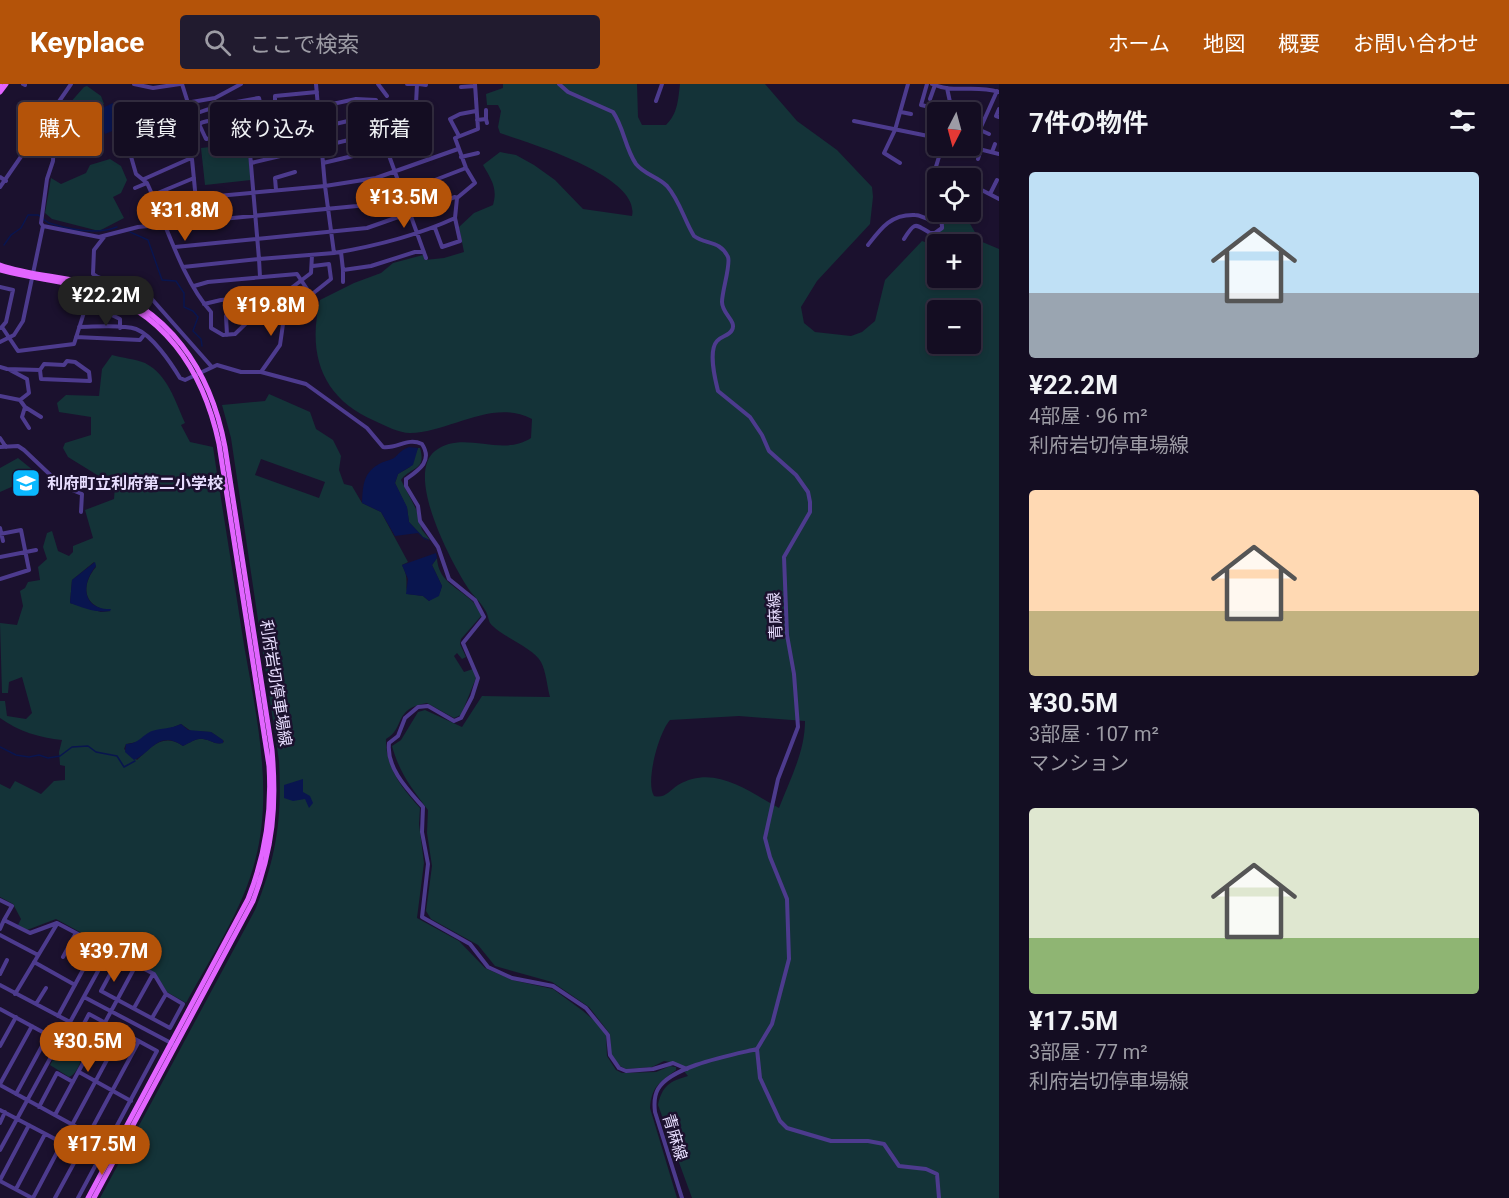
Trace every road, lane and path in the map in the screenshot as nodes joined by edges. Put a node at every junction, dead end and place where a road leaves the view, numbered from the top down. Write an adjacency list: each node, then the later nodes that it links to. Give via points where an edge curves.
1 (6, 84): 23 (main road)
2 (66, 84): 21 (street)
3 (71, 84): 21 (street)
4 (135, 84): 5 (street, via 153,88)
5 (181, 84): 29 (street)
6 (238, 84): 30 (street, via 214,98)
7 (316, 84): 24 (street)
8 (378, 84): 25 (street)
9 (407, 84): 10 (street)
10 (417, 84): 18 (street); 37 (street)
11 (559, 84): 211 (street, 青麻線, via 613,112 636,164 666,186 694,236 719,245 728,257 722,307 733,328 717,341 713,351 717,385 750,417 769,451 796,475 808,492 810,512 784,557 787,635 798,727 769,808 765,838 787,898 789,959 772,1024)
12 (662, 84): 27 (street)
13 (908, 84): 43 (street)
14 (927, 84): 39 (street, via 921,105)
15 (968, 84): 20 (street); 22 (street)
16 (475, 85): 19 (street); 42 (street)
17 (934, 85): 20 (street); 26 (street)
18 (426, 86)
19 (461, 87)
20 (947, 88): 38 (street)
21 (68, 89): 28 (street)
22 (998, 91): 48 (street)
23 (0, 92)
24 (317, 92): 33 (street, via 275,96); 34 (street)
25 (387, 96)
26 (930, 99)
27 (656, 101)
28 (60, 102)
29 (188, 102)
30 (193, 102)
31 (242, 102): 32 (street, via 259,98)
32 (262, 102)
33 (275, 102)
34 (318, 102)
35 (349, 102): 36 (street)
36 (376, 102)
37 (416, 102)
38 (950, 102)
39 (927, 106)
40 (999, 109): 45 (street)
41 (486, 110): 47 (street, via 487,121)
42 (476, 111): 47 (street); 55 (street, via 450,119)
43 (901, 112): 44 (street); 52 (street)
44 (911, 114)
45 (999, 117)
46 (981, 119): 48 (street)
47 (477, 120): 55 (street, via 478,129)
48 (984, 120): 51 (street)
49 (210, 121): 57 (street, via 199,124 206,140)
50 (854, 121): 52 (street)
51 (981, 128)
52 (895, 129): 56 (street); 81 (street, via 884,153)
53 (981, 130): 54 (street)
54 (989, 134)
55 (459, 136): 59 (street, via 455,138)
56 (927, 136)
57 (210, 139)
58 (995, 144): 61 (street)
59 (458, 148): 75 (street); 77 (street)
60 (981, 149): 61 (street)
61 (992, 152): 63 (street)
62 (478, 153): 75 (street)
63 (999, 154)
64 (23, 156): 88 (street)
65 (52, 156): 111 (street)
66 (131, 156): 89 (street, via 136,174)
67 (187, 156): 76 (street)
68 (250, 156): 79 (street)
69 (277, 156): 79 (street)
70 (322, 156): 80 (street)
71 (357, 156): 80 (street)
72 (389, 156): 84 (street)
73 (428, 156): 77 (street)
74 (979, 156): 78 (street)
75 (461, 157): 82 (street)
76 (189, 159): 86 (street); 89 (street)
77 (429, 159): 84 (street)
78 (978, 159)
79 (251, 163): 95 (street)
80 (323, 163): 90 (street)
81 (900, 163)
82 (466, 168): 96 (street); 100 (street, via 475,183)
83 (295, 172): 93 (street, via 275,178)
84 (394, 172): 90 (street); 96 (street)
85 (0, 177): 88 (street)
86 (194, 178): 98 (street); 99 (street)
87 (997, 180): 97 (street)
88 (6, 181): 91 (street)
89 (145, 181): 92 (street); 98 (street)
90 (325, 186): 93 (street); 102 (street)
91 (0, 187)
92 (135, 188)
93 (276, 190): 95 (street)
94 (981, 190): 97 (street)
95 (253, 191): 99 (street); 105 (street)
96 (402, 193): 102 (street); 104 (street)
97 (990, 194): 101 (street)
98 (153, 195): 103 (street)
99 (196, 198): 103 (street); 108 (street)
100 (457, 198): 104 (street); 106 (street)
101 (999, 199)
102 (327, 210): 105 (street); 113 (street)
103 (160, 212): 110 (street)
104 (410, 214): 113 (street); 114 (street)
105 (255, 216): 108 (street); 117 (street)
106 (455, 218): 112 (street); 112 (street, via 460,241 442,247)
107 (927, 220): 118 (street, via 913,215 888,221)
108 (198, 221): 110 (street)
109 (942, 222): 116 (street, via 936,233 916,225)
110 (166, 224): 115 (street); 119 (street)
111 (43, 226): 115 (street); 131 (street)
112 (435, 227): 114 (street)
113 (332, 233): 117 (street); 122 (street)
114 (417, 233): 120 (street); 121 (street)
115 (105, 236): 149 (street, via 94,250 95,276 143,289)
116 (904, 238)
117 (257, 239): 119 (street); 125 (street)
118 (868, 245)
119 (175, 247): 128 (street)
120 (341, 252): 122 (street); 130 (street)
121 (424, 252): 124 (street); 130 (street)
122 (334, 253): 123 (street)
123 (312, 255): 125 (street); 127 (street)
124 (426, 258)
125 (259, 259): 128 (street); 132 (street)
126 (0, 265): 131 (main road, 利府岩切停車場線)
127 (313, 266): 133 (street); 133 (street, via 329,264 332,279 311,295)
128 (183, 267): 135 (street)
129 (0, 270): 131 (main road, 利府岩切停車場線)
130 (343, 270): 134 (street)
131 (32, 275): 146 (street, via 24,321); 154 (main road, 利府岩切停車場線, via 93,285 130,301 176,338)
132 (260, 277): 133 (street, via 297,274); 135 (street)
133 (301, 281): 137 (street, via 286,292)
134 (344, 282)
135 (194, 286): 138 (street)
136 (0, 287): 142 (street, via 13,290)
137 (262, 297): 138 (street); 140 (street, via 263,307)
138 (204, 304): 145 (street, via 211,312 211,328)
139 (293, 311): 153 (street, via 283,324 280,345)
140 (254, 316): 145 (street, via 235,334); 145 (street, via 226,316)
141 (79, 327): 143 (street); 143 (street, via 87,303 120,319); 147 (street)
142 (1, 328): 146 (street)
143 (120, 328): 144 (street, via 135,329)
144 (144, 335): 147 (street, via 141,340); 154 (street, via 180,378 185,380)
145 (227, 335)
146 (9, 337): 147 (street, via 18,351 74,344); 148 (street)
147 (76, 337)
148 (0, 342)
149 (211, 366): 153 (street); 154 (street)
150 (0, 367): 151 (street)
151 (10, 369): 152 (street); 156 (street, via 27,379 30,386 29,393)
152 (40, 370): 152 (street, via 44,364 75,362 89,372 90,381 41,380)
153 (261, 372): 213 (street, via 306,384 367,428 384,447 412,440 422,444 425,462 406,479 406,486 423,527 438,547 449,579 475,600 484,616 463,643 478,678 461,718 454,721 428,706 418,707 405,718 398,736 389,743 393,766 423,807 422,832 428,864 422,917 470,945 488,967 512,978 553,986 586,1008 608,1035 609,1055 619,1068 653,1069 673,1063)
154 (198, 373): 208 (main road, 利府岩切停車場線, via 215,403 225,447 272,750 275,807 270,850 253,901)
155 (0, 396): 156 (street)
156 (20, 400): 157 (street)
157 (25, 407): 158 (street); 159 (street, via 22,417)
158 (40, 417)
159 (29, 428)
160 (0, 438): 162 (street)
161 (0, 447): 162 (street)
162 (6, 447): 163 (street, via 24,450 62,486 82,494)
163 (81, 512)
164 (0, 528): 165 (street)
165 (1, 534): 166 (street); 168 (street, via 21,530)
166 (3, 541)
167 (36, 549): 168 (street)
168 (26, 552): 169 (street); 170 (street, via 29,570)
169 (0, 557)
170 (0, 579)
171 (0, 900): 172 (street, via 12,906)
172 (4, 920): 173 (street, via 30,933); 174 (street)
173 (57, 923): 175 (street); 179 (street)
174 (0, 929)
175 (75, 933): 177 (street); 181 (street)
176 (0, 935): 179 (street)
177 (97, 944): 178 (street); 188 (street)
178 (109, 951): 180 (street); 192 (street)
179 (38, 955): 183 (street)
180 (120, 956): 184 (street); 193 (street, via 101,991)
181 (63, 957)
182 (7, 960): 185 (street)
183 (34, 962): 188 (street); 190 (street)
184 (136, 965): 186 (street); 193 (street)
185 (0, 974)
186 (154, 974): 191 (street); 195 (street)
187 (0, 985): 190 (street)
188 (75, 985): 198 (street)
189 (46, 987): 194 (street)
190 (15, 994): 194 (street)
191 (165, 994): 200 (street); 200 (street, via 183,1004 170,1028)
192 (84, 997): 197 (street); 201 (street)
193 (118, 1000): 195 (street); 197 (street)
194 (36, 1004): 198 (street)
195 (134, 1008): 200 (street)
196 (0, 1009): 199 (street)
197 (112, 1012): 202 (street); 208 (street)
198 (58, 1016): 201 (street)
199 (16, 1017): 203 (street); 209 (street)
200 (152, 1018)
201 (70, 1022): 206 (street)
202 (106, 1022): 204 (street); 210 (street, via 89,1014); 212 (street)
203 (32, 1026): 205 (street); 217 (street)
204 (122, 1032): 207 (street); 215 (street)
205 (48, 1035): 206 (street); 219 (street)
206 (60, 1041): 210 (street); 220 (street)
207 (139, 1041): 218 (street); 221 (street, via 157,1051)
208 (174, 1045): 234 (main road, 利府岩切停車場線); 244 (main road, 利府岩切停車場線)
209 (0, 1046)
210 (71, 1048): 212 (street)
211 (757, 1049): 213 (street, 青麻線); 246 (street, via 760,1078 787,1128 831,1141 884,1144 899,1166 937,1174)
212 (87, 1056): 214 (street)
213 (688, 1069): 245 (street, 青麻線, via 664,1082 654,1103)
214 (78, 1072): 215 (street); 216 (street)
215 (96, 1081): 218 (street); 229 (street)
216 (73, 1082): 222 (street, via 57,1073); 225 (street)
217 (0, 1085): 219 (street)
218 (112, 1090): 221 (street); 231 (street)
219 (16, 1094): 220 (street)
220 (28, 1101): 222 (street); 226 (street)
221 (131, 1101): 233 (street)
222 (39, 1107): 225 (street)
223 (0, 1110): 224 (street)
224 (5, 1112): 226 (street); 227 (street)
225 (55, 1115): 229 (street)
226 (18, 1119): 228 (street); 235 (street)
227 (0, 1123)
228 (29, 1125): 230 (street); 238 (street)
229 (72, 1125): 231 (street)
230 (45, 1134): 232 (street); 239 (street)
231 (89, 1134): 233 (street)
232 (62, 1143): 236 (street); 240 (street)
233 (107, 1144): 234 (street); 237 (street)
234 (115, 1148): 243 (main road, 利府岩切停車場線)
235 (0, 1150)
236 (80, 1152): 237 (street); 241 (street)
237 (97, 1161): 242 (street)
238 (0, 1181): 239 (street)
239 (16, 1190): 240 (street)
240 (32, 1198)
241 (55, 1198)
242 (78, 1198)
243 (88, 1198)
244 (94, 1198)
245 (682, 1198)
246 (939, 1198)

